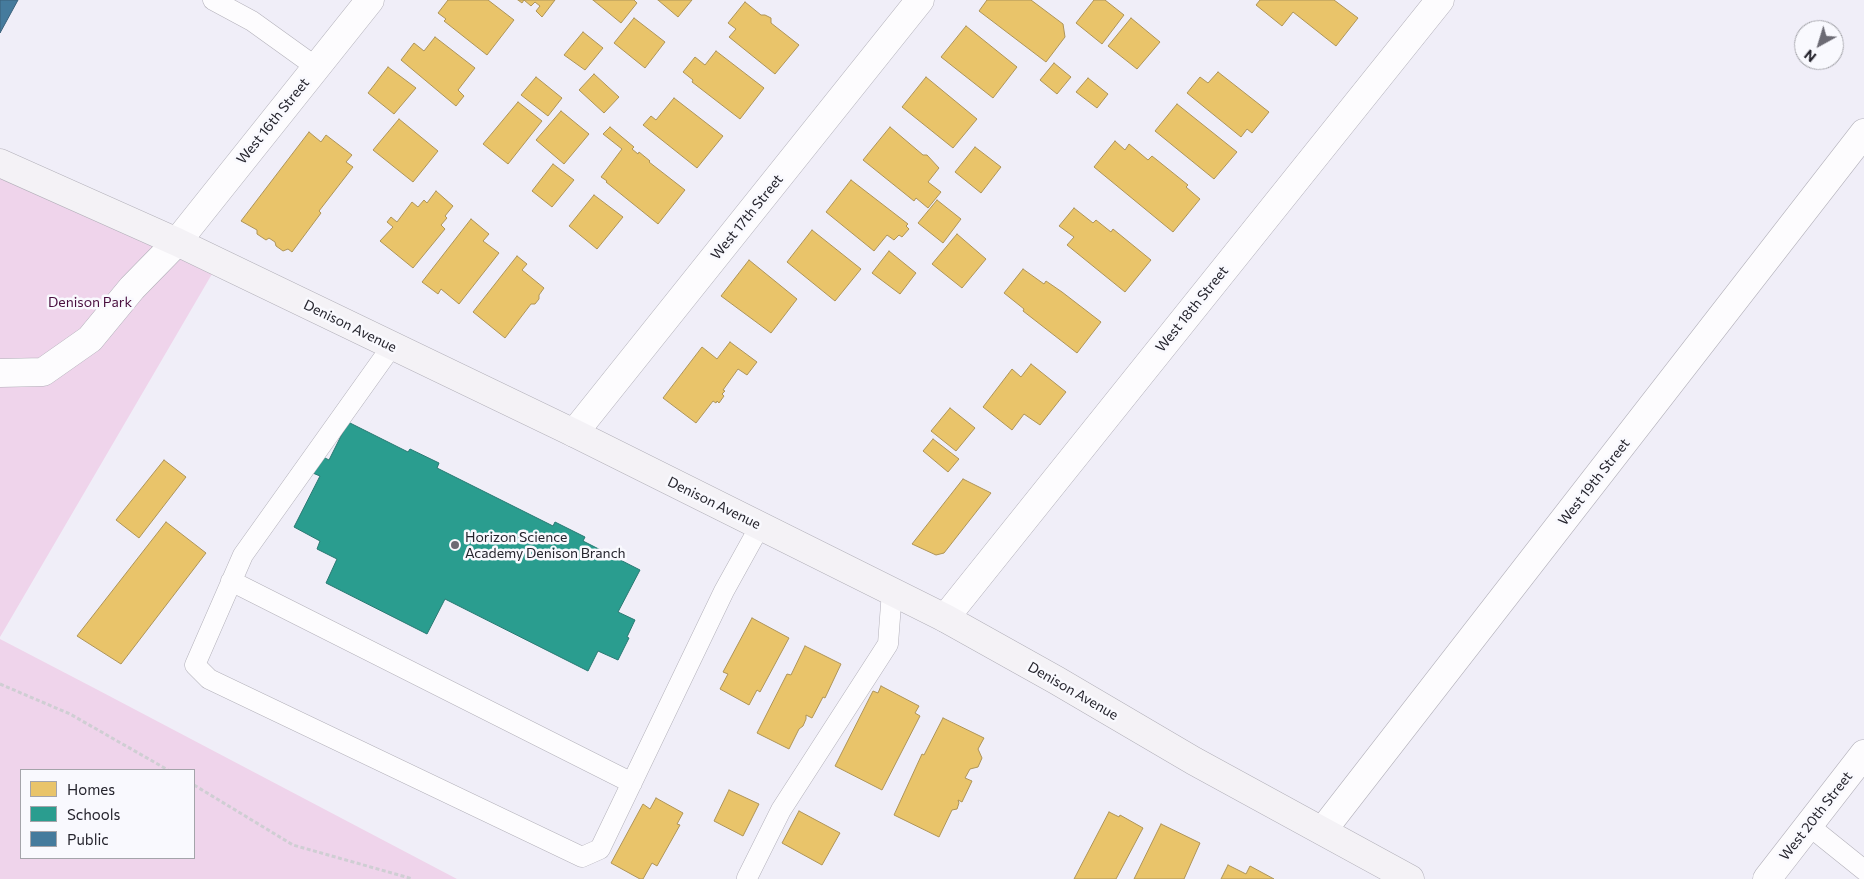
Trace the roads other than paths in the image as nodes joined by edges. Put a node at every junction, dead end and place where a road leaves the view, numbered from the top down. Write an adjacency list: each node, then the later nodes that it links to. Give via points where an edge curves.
1 (213, 0): 5 (lane, via 252,21)
2 (370, 0): 5 (street, West 16th Street)
3 (920, 0): 11 (street, West 17th Street)
4 (1440, 0): 15 (street, West 18th Street)
5 (316, 67): 8 (street, West 16th Street)
6 (1864, 133): 19 (street, West 19th Street)
7 (0, 163): 8 (main road, Denison Avenue)
8 (177, 242): 9 (main road, Denison Avenue); 10 (street, West 16th Street, via 132,288 90,340 43,372)
9 (392, 346): 11 (main road, Denison Avenue); 13 (lane, via 243,555)
10 (0, 373)
11 (574, 433): 12 (main road, Denison Avenue)
12 (760, 526): 14 (main road, Denison Avenue); 17 (lane, via 724,591)
13 (231, 581): 17 (lane); 17 (lane, via 195,665 209,679 582,857 600,849)
14 (892, 592): 15 (main road, Denison Avenue); 21 (lane, via 888,644 782,810)
15 (945, 618): 19 (main road, Denison Avenue, via 1194,761)
16 (1864, 754): 18 (street, West 20th Street)
17 (632, 783)
18 (1808, 825): 20 (lane); 23 (street, West 20th Street)
19 (1323, 830): 22 (main road, Denison Avenue)
20 (1864, 870)
21 (747, 878)
22 (1410, 879)
23 (1767, 879)

